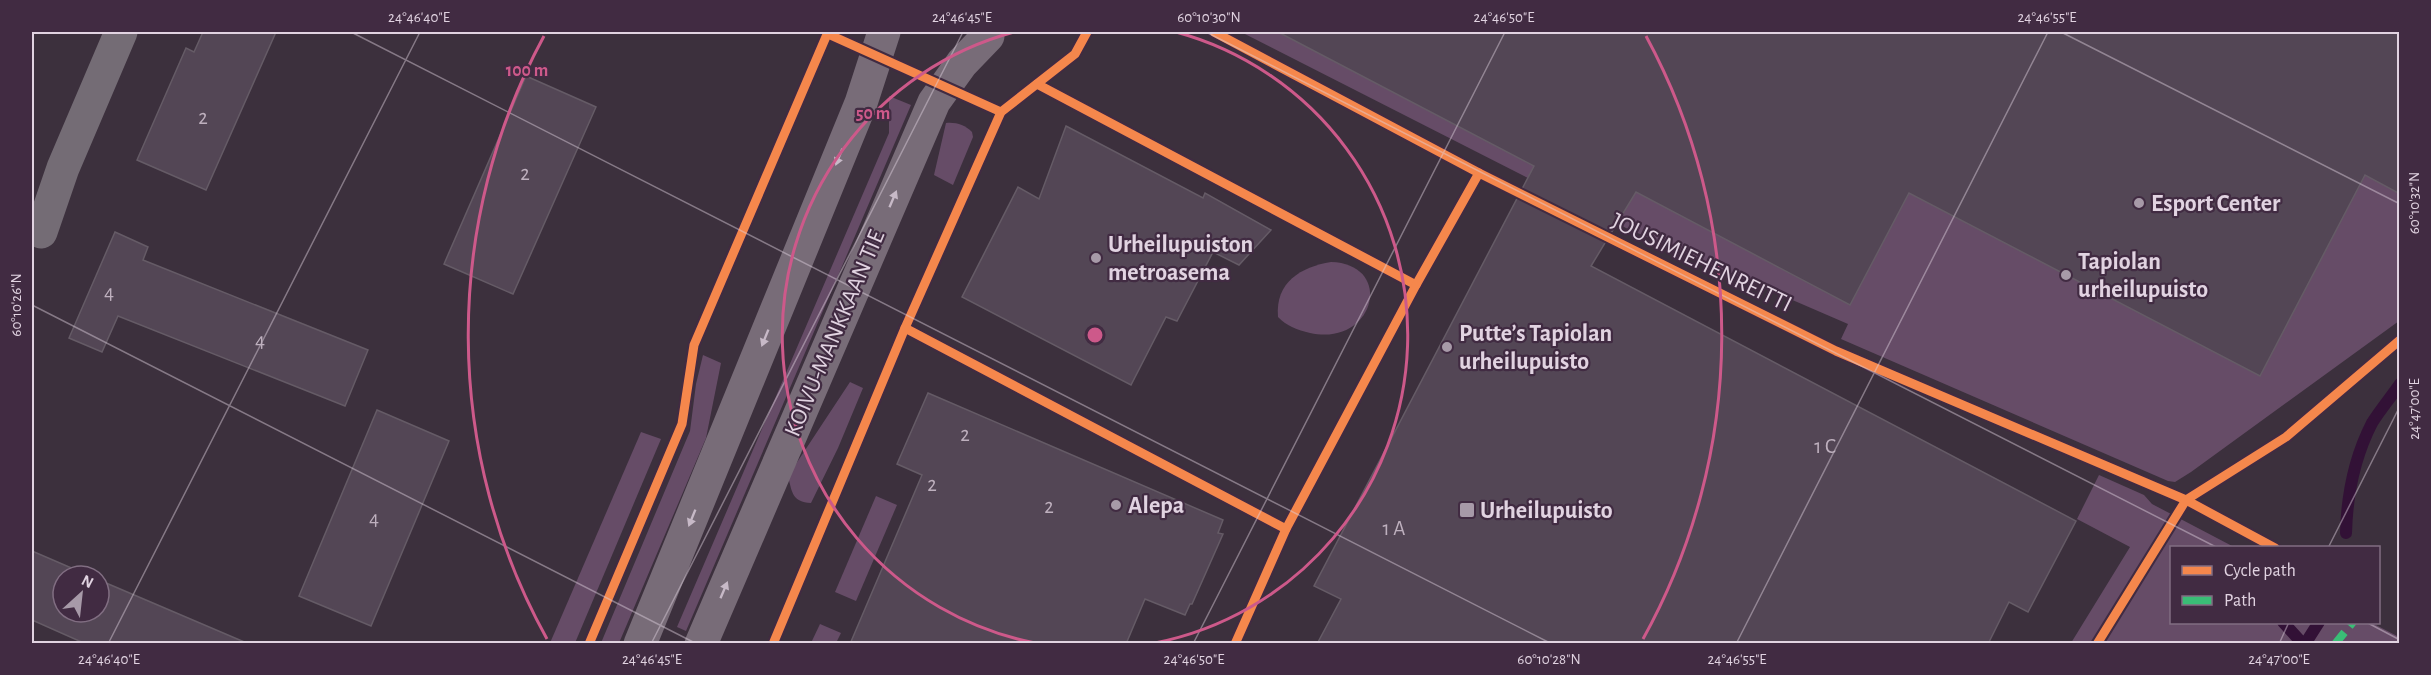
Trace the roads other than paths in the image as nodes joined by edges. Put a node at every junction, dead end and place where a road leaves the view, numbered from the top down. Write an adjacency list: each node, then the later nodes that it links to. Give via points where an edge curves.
1 (121, 32): 5 (street, via 63,168)
2 (884, 32): 6 (main road, one-way to 6, via 861,103)
3 (955, 32): 4 (main road, via 969,36)
4 (999, 34): 7 (main road, KOIVU-MANKKAAN TIE, one-way to 4, via 934,102 962,63)
5 (41, 232)
6 (640, 644)
7 (701, 644)

